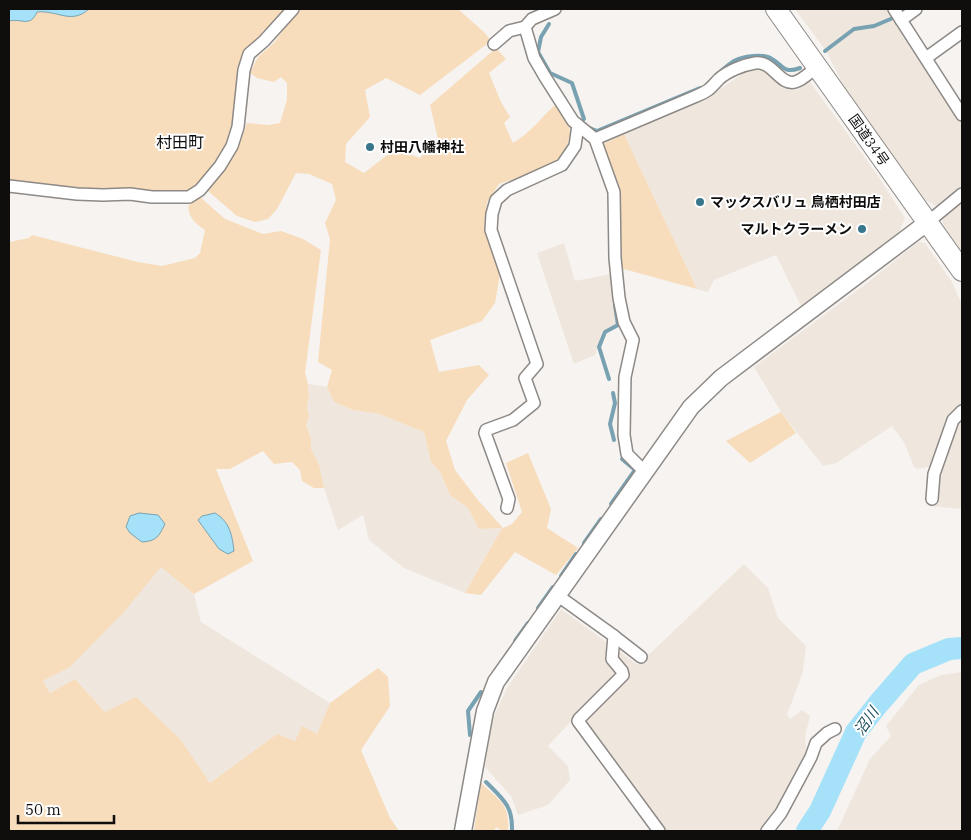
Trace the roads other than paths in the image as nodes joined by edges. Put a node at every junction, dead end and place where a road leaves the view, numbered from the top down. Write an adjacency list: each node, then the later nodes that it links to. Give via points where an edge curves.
1 (293, 9): 16 (street, via 249,54 232,146 200,190 189,196 152,197 77,194)
2 (555, 9): 7 (street, via 532,19)
3 (776, 9): 11 (highway, 国道34号)
4 (894, 9): 6 (street)
5 (916, 9): 6 (street)
6 (901, 20): 10 (street)
7 (525, 27): 9 (street, via 509,32); 14 (street, via 534,58)
8 (962, 32): 10 (street)
9 (494, 44)
10 (926, 58): 12 (street)
11 (817, 67): 15 (street, via 804,78 789,83 766,64 756,62 734,70 708,90); 18 (highway, 国道34号)
12 (959, 102): 13 (street)
13 (962, 115)
14 (578, 124): 15 (street); 23 (street, via 575,146 562,165 507,190 496,200 492,214 491,230 537,364 525,378 534,403 513,420 485,433 509,500)
15 (595, 139): 21 (street, via 614,192 619,298 624,322 633,340 625,377 624,436 627,454)
16 (9, 186)
17 (962, 194): 18 (street)
18 (928, 222): 19 (highway, 国道34号); 21 (street, via 721,378 691,408)
19 (962, 271)
20 (962, 411): 22 (street, via 953,420 934,474)
21 (645, 472): 24 (street)
22 (932, 499)
23 (507, 508)
24 (557, 595): 25 (street); 28 (street, via 496,682 485,711)
25 (614, 636): 26 (street); 29 (street, via 612,659 623,675 578,721)
26 (640, 657)
27 (835, 729): 30 (street, via 816,743 781,813)
28 (463, 831)
29 (659, 831)
30 (767, 831)

